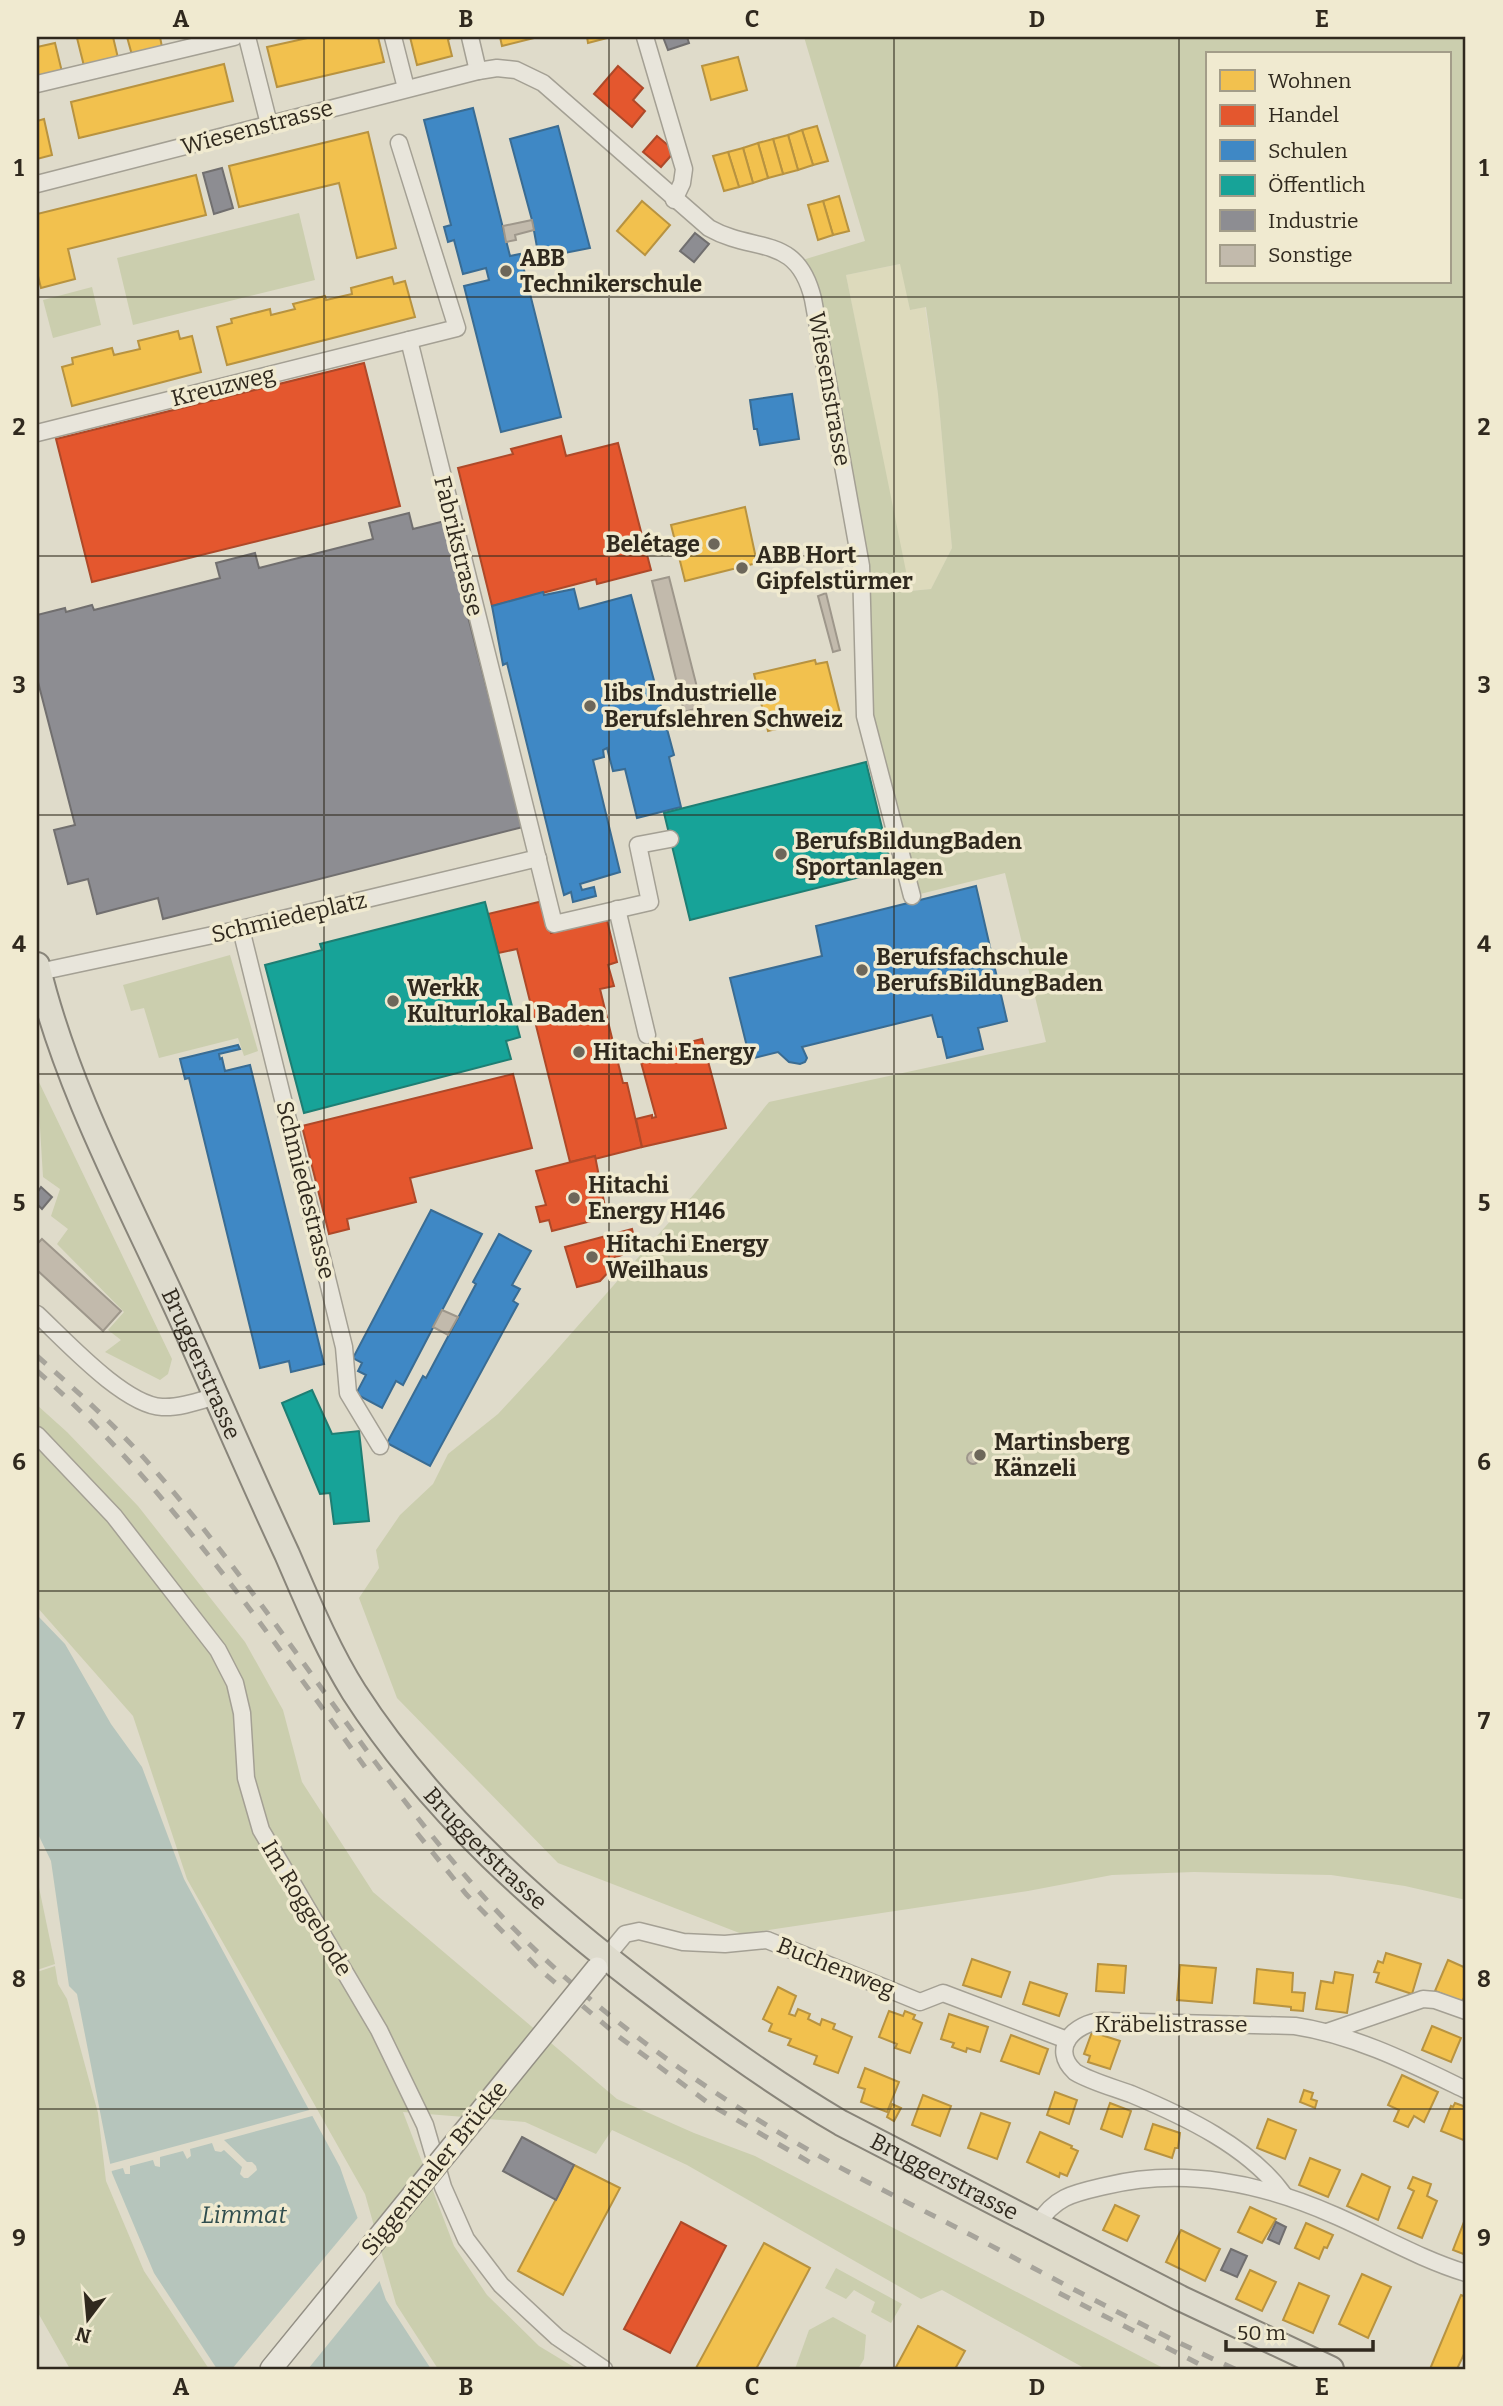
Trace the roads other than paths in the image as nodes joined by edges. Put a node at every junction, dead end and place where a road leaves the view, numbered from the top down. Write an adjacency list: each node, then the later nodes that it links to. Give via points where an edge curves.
1 (233, 37): 7 (street)
2 (247, 37): 9 (street)
3 (393, 37): 8 (street)
4 (470, 37): 6 (street)
5 (645, 37): 12 (street, via 684,169)
6 (478, 71): 8 (street, Wiesenstrasse); 12 (street, Wiesenstrasse, via 516,70 543,83)
7 (37, 84)
8 (406, 88): 9 (street, Wiesenstrasse)
9 (269, 124): 11 (street, Wiesenstrasse)
10 (399, 143): 13 (street, via 457,328)
11 (37, 184)
12 (674, 200): 17 (street, Wiesenstrasse, via 715,232 788,256 803,272 811,292 861,566 865,716)
13 (409, 341): 14 (street, Kreuzweg); 16 (street, Fabrikstrasse)
14 (37, 433)
15 (670, 839): 18 (street, Fabrikstrasse, via 638,845 650,902)
16 (538, 858): 18 (street, Fabrikstrasse, via 554,924); 19 (street, Schmiedeplatz)
17 (912, 896)
18 (617, 909): 21 (street)
19 (241, 929): 20 (street, Schmiedeplatz); 25 (street, Schmiedestrasse, via 344,1347 347,1388)
20 (38, 969): 23 (main road, Bruggerstrasse, via 54,1024 97,1132)
21 (648, 1035)
22 (37, 1314): 23 (street, via 130,1396 164,1407)
23 (216, 1396): 26 (main road, Bruggerstrasse, via 311,1609 354,1692 453,1818)
24 (37, 1434): 35 (street, Im Roggebode, via 114,1517 218,1650 235,1683 247,1778 261,1830 379,2030 425,2126 443,2187 466,2239 501,2285 557,2337)
25 (380, 1446)
26 (601, 1962): 29 (street, Buchenweg, via 625,1934 639,1931 684,1942 767,1940 920,2002 943,1993); 32 (main road, Bruggerstrasse, via 798,2098); 34 (main road, Siggenthaler Brücke, bridge)
27 (1466, 2011): 28 (street, via 1423,1999)
28 (1327, 2032): 29 (street, Kräbelistrasse, via 1278,2024 1102,2021 1082,2025); 30 (street, Kräbelistrasse)
29 (1067, 2040): 31 (street, Kräbelistrasse, via 1066,2055 1075,2071 1209,2132 1260,2167)
30 (1466, 2090)
31 (1284, 2195): 32 (street, via 1202,2178 1145,2178 1066,2197 1051,2205); 33 (street)
32 (1038, 2224): 36 (main road, Bruggerstrasse, via 1215,2316)
33 (1466, 2273)
34 (271, 2369)
35 (604, 2369)
36 (1331, 2369)

